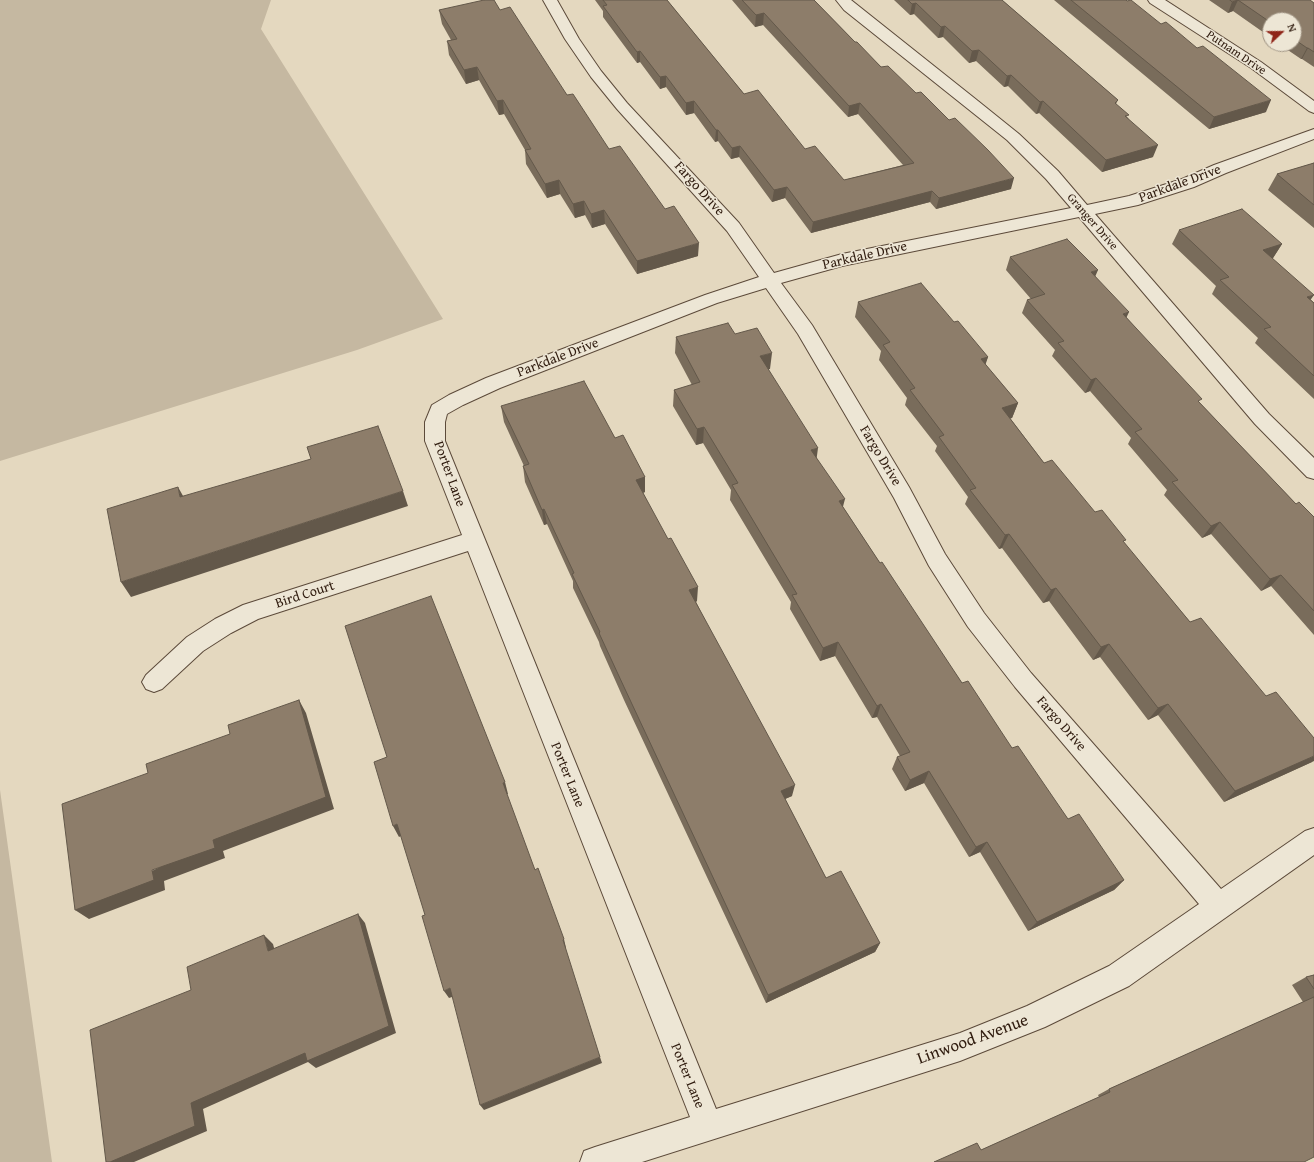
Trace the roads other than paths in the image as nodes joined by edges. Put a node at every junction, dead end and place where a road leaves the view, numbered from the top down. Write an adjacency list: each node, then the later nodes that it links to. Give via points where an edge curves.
1 (550, 0): 7 (street, Fargo Drive, via 596,74 622,106 728,221)
2 (843, 0): 6 (street, Granger Drive, via 1013,137 1052,175)
3 (1155, 0): 4 (street, Putnam Drive, via 1256,65)
4 (1314, 108)
5 (1314, 134): 6 (street, Parkdale Drive, via 1158,194)
6 (1083, 211): 7 (street, Parkdale Drive, via 842,260); 9 (street, Granger Drive, via 1262,419)
7 (770, 280): 8 (street, Parkdale Drive, via 711,299 493,383 439,410); 13 (street, Fargo Drive, via 805,330 902,493 938,560 976,620 1023,680)
8 (435, 422): 10 (street, Porter Lane, via 435,442)
9 (1314, 471)
10 (474, 540): 11 (street, Bird Court, via 251,612 195,644); 14 (street, Porter Lane)
11 (154, 682)
12 (1314, 840): 13 (street, Linwood Avenue)
13 (1219, 906): 14 (street, Linwood Avenue, via 1119,976 1035,1017 960,1047)
14 (708, 1126): 15 (street, Linwood Avenue)
15 (595, 1162)

